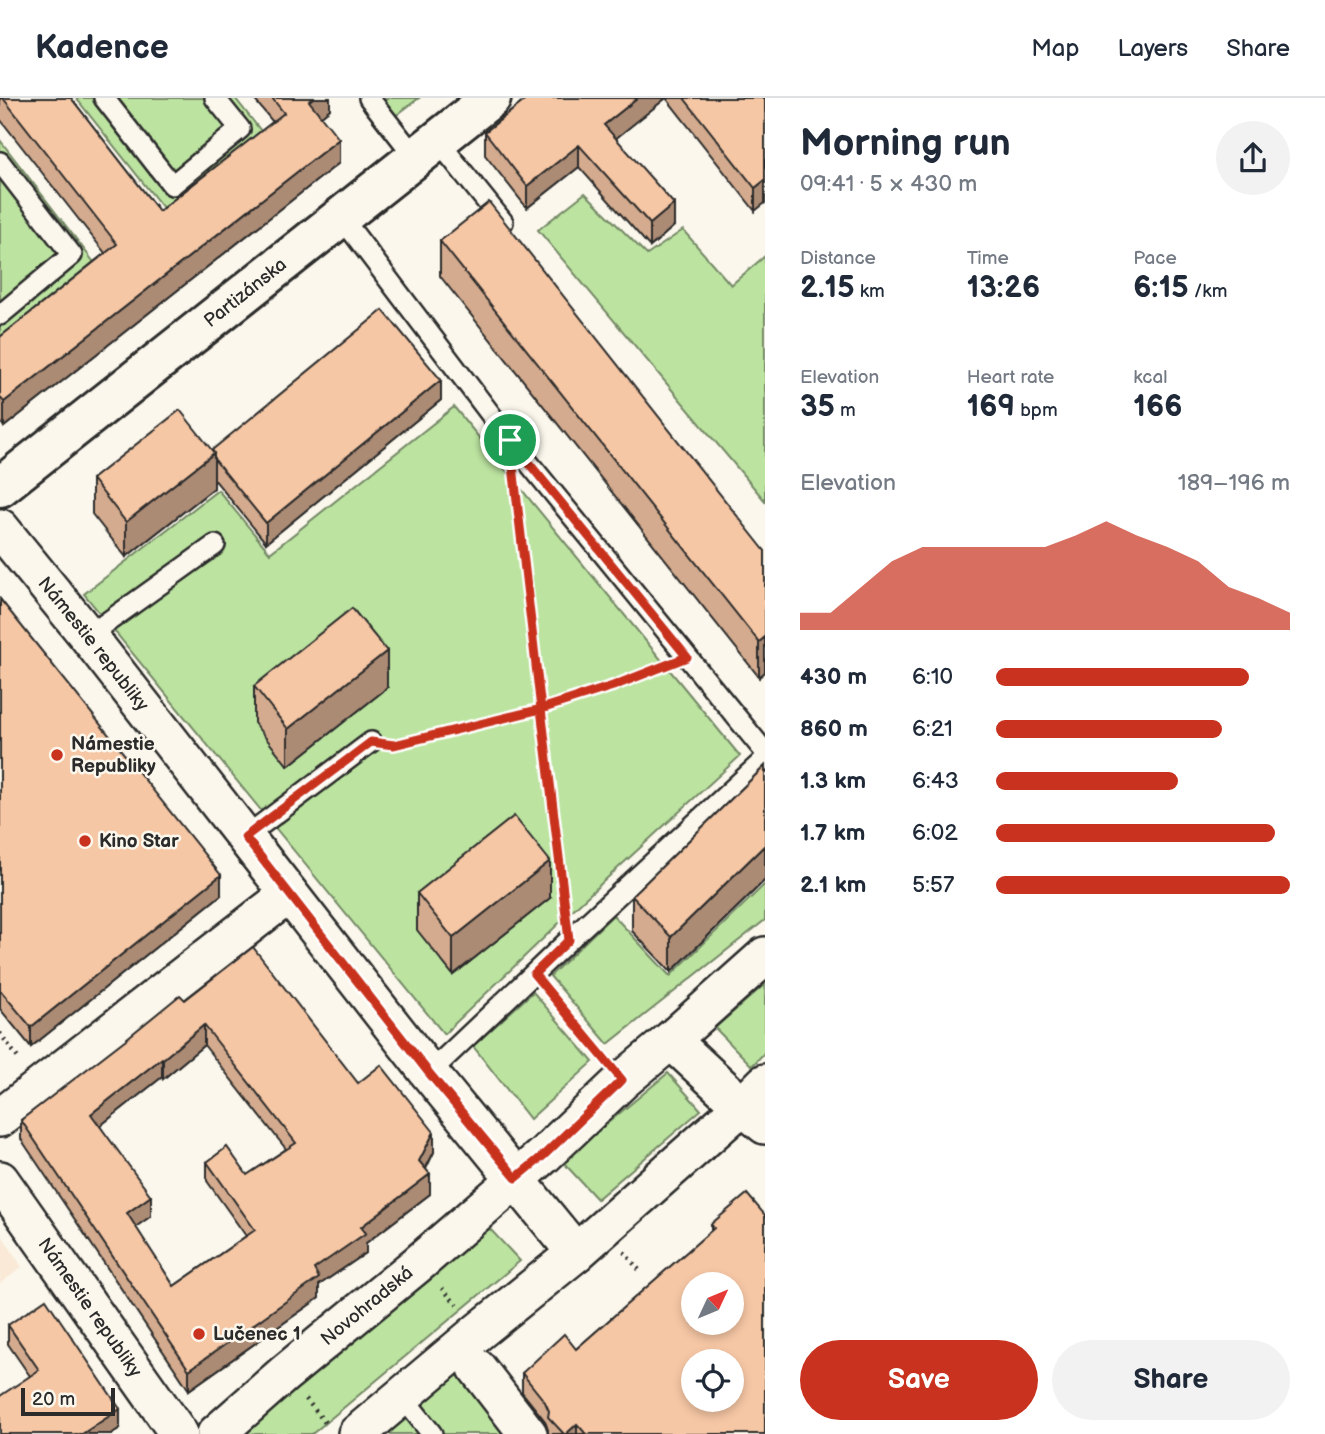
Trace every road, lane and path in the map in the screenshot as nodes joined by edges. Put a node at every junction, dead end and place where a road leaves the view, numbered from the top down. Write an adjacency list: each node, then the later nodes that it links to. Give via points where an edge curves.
1 (104, 98): 2 (lane, via 172,185 240,129)
2 (215, 98)
3 (369, 98): 5 (lane)
4 (491, 98): 5 (street, Partizánska)
5 (427, 150): 7 (street, Partizánska); 8 (lane)
6 (0, 162): 9 (lane, via 72,255)
7 (342, 218): 10 (lane); 11 (street, Partizánska)
8 (511, 233)
9 (0, 315)
10 (510, 440): 15 (lane); 16 (path)
11 (0, 487)
12 (0, 527): 14 (street, Námestie republiky)
13 (215, 545): 14 (lane)
14 (88, 636): 20 (street, Námestie republiky)
15 (687, 657): 16 (path); 18 (lane)
16 (541, 709): 17 (path, via 394,745); 22 (path)
17 (371, 742): 20 (lane)
18 (765, 752)
19 (765, 759): 22 (lane)
20 (245, 837): 21 (street, Námestie republiky)
21 (289, 894): 28 (street, Námestie republiky); 31 (street)
22 (569, 940): 24 (lane)
23 (765, 956): 26 (street, Novohradská)
24 (534, 974): 28 (lane); 29 (path)
25 (0, 1033): 27 (path)
26 (671, 1040): 29 (street, Novohradská); 30 (street)
27 (23, 1065)
28 (429, 1073): 32 (street, Námestie republiky)
29 (622, 1080): 32 (street, Novohradská)
30 (757, 1105): 35 (street)
31 (0, 1118)
32 (516, 1178): 35 (street); 44 (street, Novohradská)
33 (0, 1180): 43 (street, Námestie republiky)
34 (617, 1244): 36 (path)
35 (576, 1253): 40 (street)
36 (640, 1271)
37 (438, 1283): 38 (path)
38 (459, 1309)
39 (477, 1368): 46 (street)
40 (401, 1396): 42 (street); 45 (lane)
41 (305, 1398): 42 (path)
42 (345, 1432)
43 (179, 1434)
44 (216, 1434)
45 (432, 1434)
46 (528, 1434)

